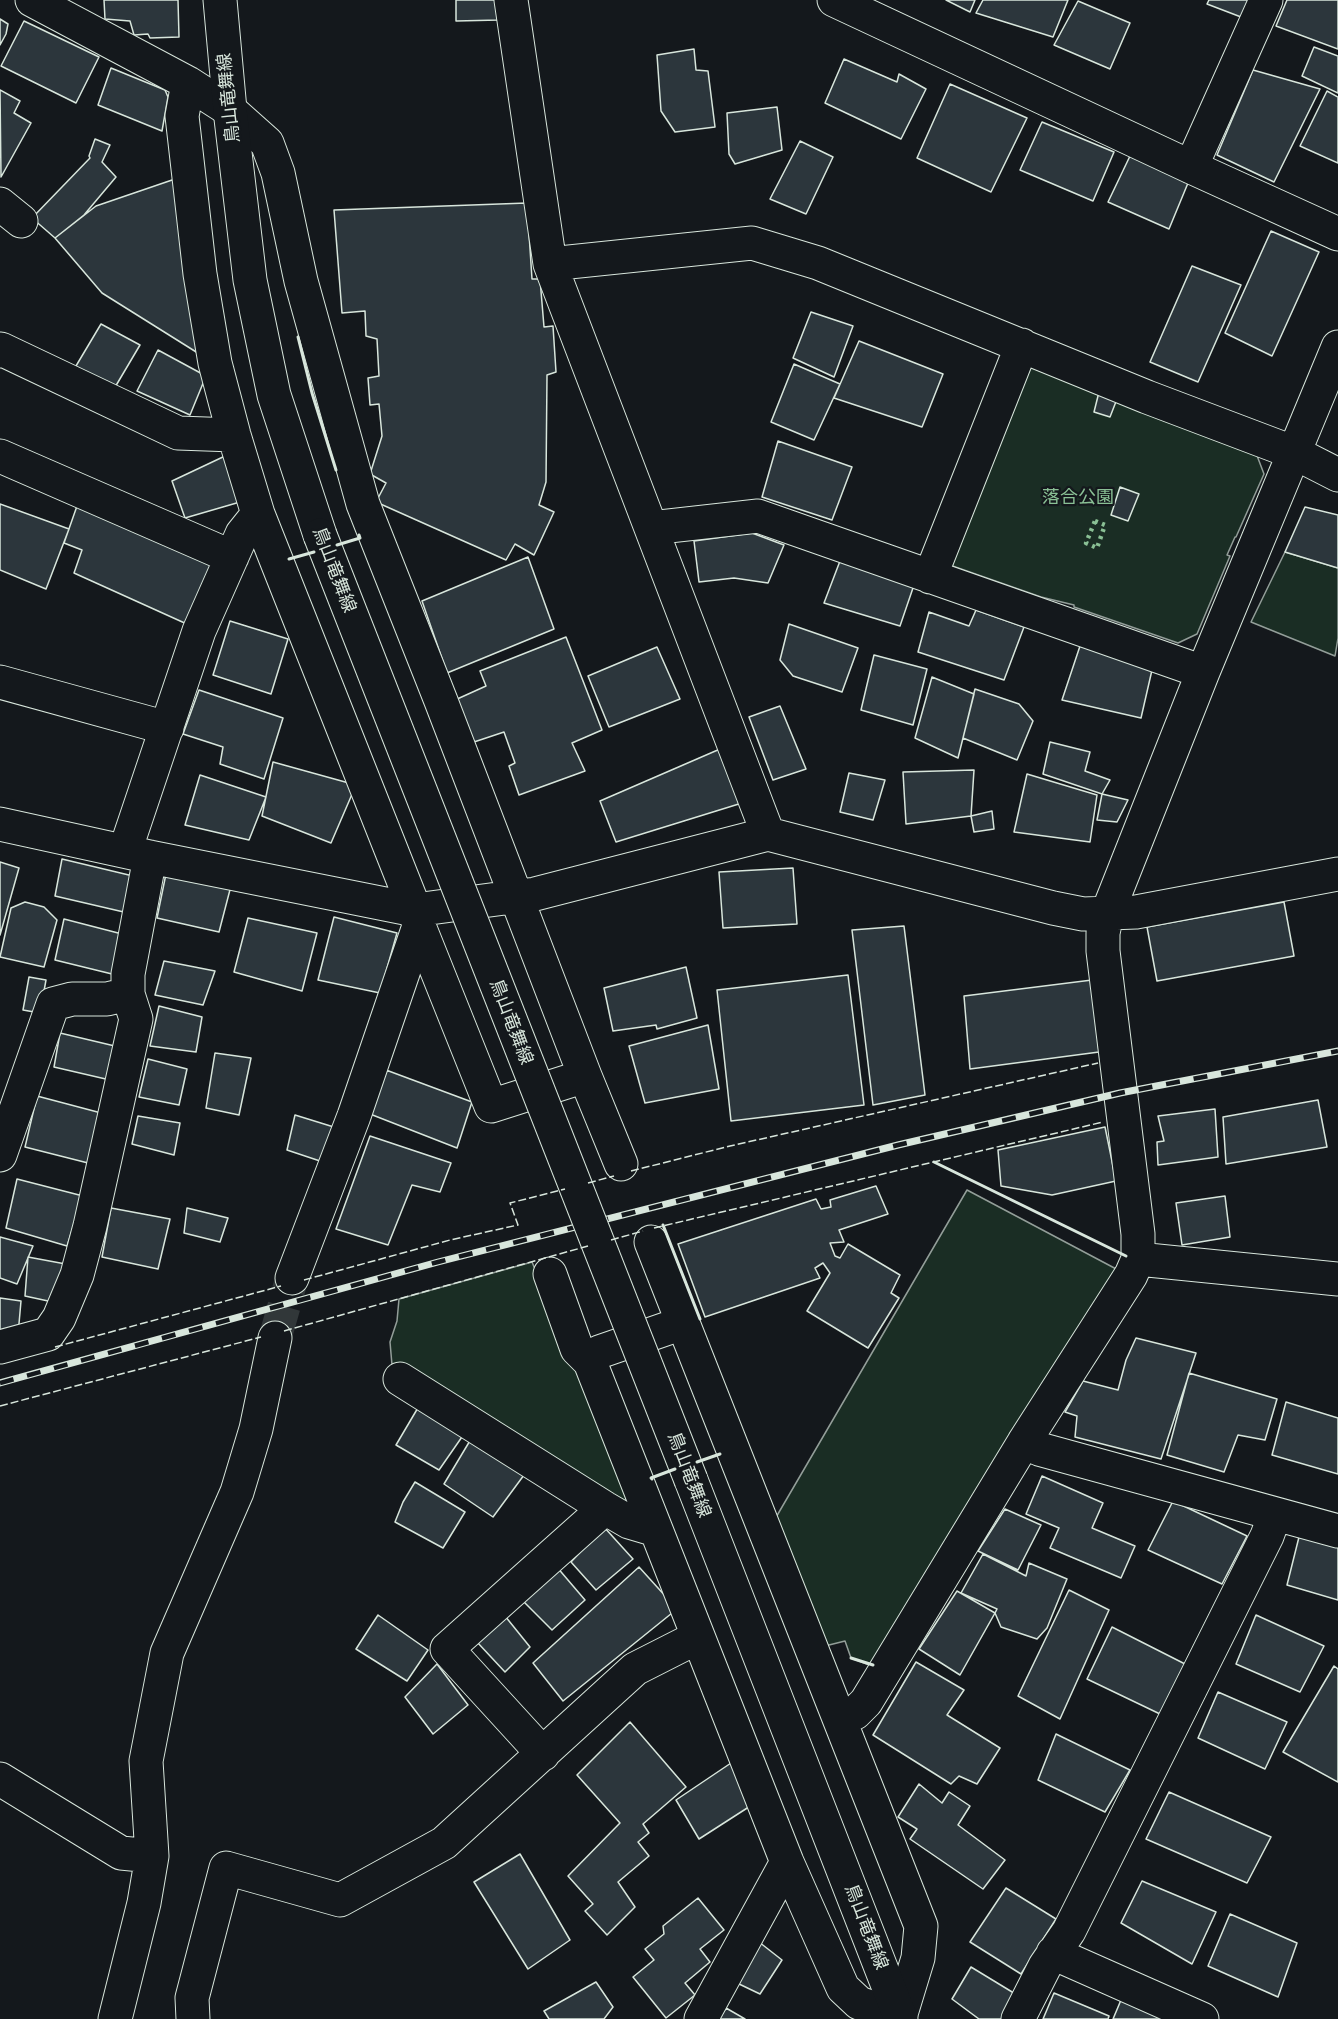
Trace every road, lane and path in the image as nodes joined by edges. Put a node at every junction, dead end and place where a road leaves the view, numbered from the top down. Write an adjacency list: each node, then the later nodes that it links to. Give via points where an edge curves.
1 (32, 0): 6 (street)
2 (220, 0): 7 (street, 鳥山竜舞線)
3 (511, 0): 10 (street)
4 (834, 0): 8 (street)
5 (1266, 0): 8 (street)
6 (188, 83): 7 (street); 14 (street, via 182,116 200,274 215,363)
7 (230, 110): 29 (street, via 267,143 275,163 301,281 363,504); 59 (street, 鳥山竜舞線, bridge, via 250,280 273,395 320,535)
8 (1191, 167): 9 (street)
9 (1338, 234)
10 (550, 264): 11 (street, via 752,243 818,263); 19 (street)
11 (1022, 345): 15 (street); 21 (street)
12 (1338, 347): 15 (street)
13 (0, 351): 14 (street, via 178,433)
14 (234, 435): 18 (street)
15 (1295, 453): 17 (street); 22 (street)
16 (0, 456): 20 (street)
17 (1338, 475)
18 (258, 514): 20 (street, via 242,534); 31 (street)
19 (651, 528): 21 (street, via 758,516); 26 (street)
20 (232, 557): 24 (street, via 200,631)
21 (930, 577): 22 (street)
22 (1203, 672): 30 (street)
23 (0, 682): 24 (street)
24 (167, 728): 27 (street)
25 (0, 824): 27 (street)
26 (768, 834): 29 (street); 30 (street, via 1053,908)
27 (137, 854): 31 (street); 32 (street)
28 (1338, 874): 30 (street)
29 (516, 896): 31 (street); 33 (street)
30 (1107, 914): 37 (street, via 1103,951)
31 (417, 918): 33 (street, via 491,1106); 39 (street, via 354,1116)
32 (128, 994): 34 (street, via 53,1004); 43 (street, via 136,1019 77,1275 48,1334)
33 (585, 1076): 35 (street)
34 (0, 1155)
35 (621, 1164)
36 (651, 1242): 41 (street)
37 (1138, 1259): 40 (street); 46 (street)
38 (550, 1274): 44 (street, via 577,1349)
39 (292, 1278)
40 (1338, 1280)
41 (683, 1323): 44 (street, via 599,1352); 52 (street)
42 (275, 1338): 55 (street, via 256,1429 230,1508 167,1653 146,1761)
43 (0, 1347)
44 (590, 1362): 49 (street)
45 (400, 1379): 47 (street)
46 (1024, 1442): 48 (street); 52 (street, via 866,1702)
47 (605, 1508): 49 (street, via 629,1522); 53 (street, via 447,1649)
48 (1275, 1514): 50 (street); 57 (street, via 1069,1931)
49 (656, 1530): 51 (street)
50 (1338, 1531)
51 (698, 1637): 53 (street, via 635,1669); 56 (street)
52 (840, 1720): 59 (street, via 921,1926 918,1958)
53 (543, 1754): 61 (street, via 444,1843 340,1900 226,1868 192,1998)
54 (0, 1779): 55 (street, via 122,1853)
55 (152, 1856): 60 (street)
56 (787, 1862): 58 (street, via 843,1988); 62 (street)
57 (1053, 1953): 63 (street); 64 (street)
58 (858, 2011): 59 (street)
59 (900, 2018)
60 (115, 2019)
61 (193, 2019)
62 (701, 2019)
63 (1018, 2019)
64 (1202, 2019)

